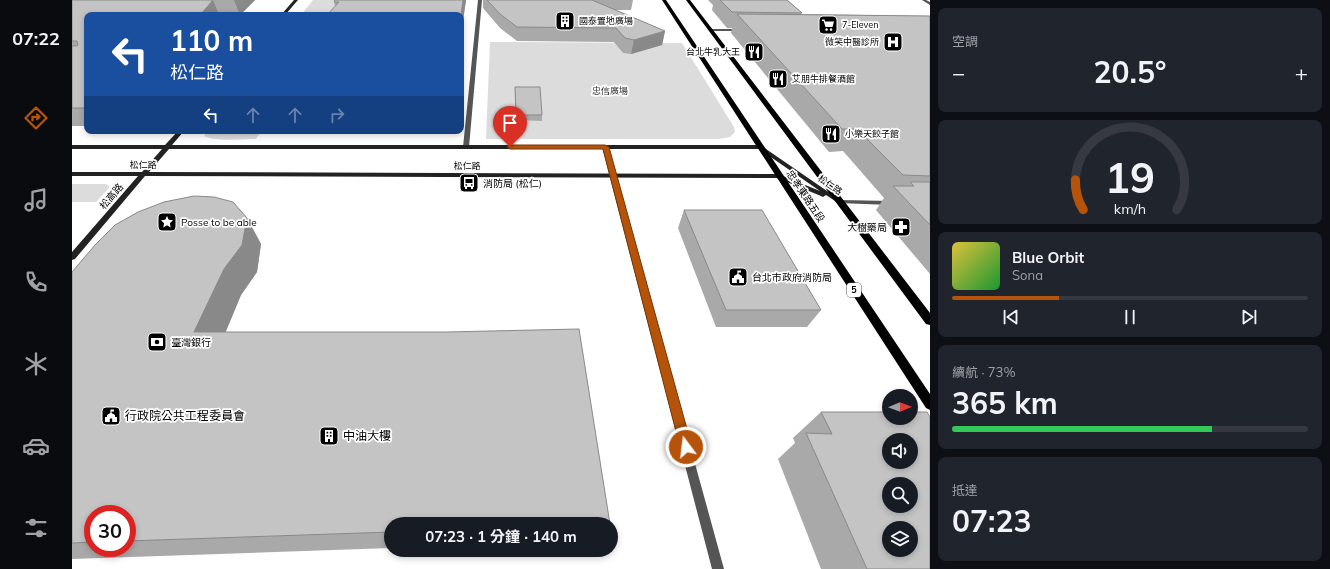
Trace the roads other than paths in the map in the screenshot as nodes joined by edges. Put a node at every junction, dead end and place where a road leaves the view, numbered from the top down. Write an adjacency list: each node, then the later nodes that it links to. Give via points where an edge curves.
1 (296, 0): 7 (street)
2 (480, 0): 13 (street)
3 (664, 0): 15 (main road, 忠孝東路五段 / 5)
4 (688, 0): 8 (main road)
5 (924, 0): 6 (street)
6 (930, 4)
7 (286, 12)
8 (710, 30): 9 (street); 20 (main road)
9 (749, 30)
10 (179, 134): 12 (street, 松高路)
11 (72, 147): 12 (street, 松仁路)
12 (168, 147): 13 (street, 松仁路); 17 (street, 松高路)
13 (466, 147): 14 (street, 松仁路)
14 (605, 147): 15 (street, 松仁路); 18 (street)
15 (760, 147): 19 (main road, 忠孝東路五段 / 5); 20 (street, 松仁路)
16 (72, 174): 17 (street, 松仁路)
17 (144, 174): 18 (street, 松仁路); 22 (street, 松高路)
18 (613, 175): 19 (street, 松仁路); 25 (street)
19 (778, 176): 20 (street, 松仁路); 24 (main road, 忠孝東路五段 / 5)
20 (840, 202): 21 (street); 23 (main road)
21 (901, 203)
22 (72, 257)
23 (930, 321)
24 (930, 404)
25 (718, 569)

